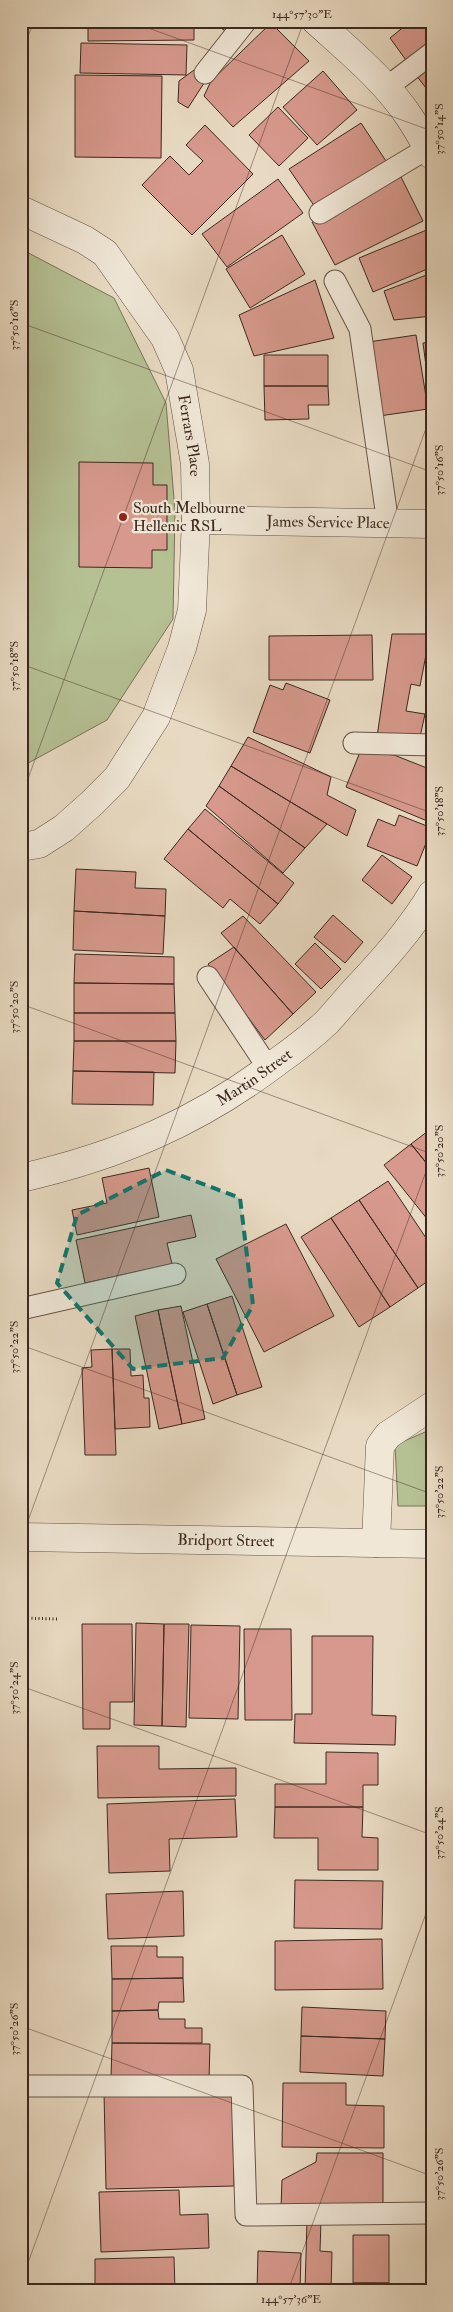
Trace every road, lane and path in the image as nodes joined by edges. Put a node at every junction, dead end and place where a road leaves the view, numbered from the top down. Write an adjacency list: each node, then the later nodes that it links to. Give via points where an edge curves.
1 (246, 21): 4 (lane)
2 (316, 21): 5 (street)
3 (432, 53): 5 (lane)
4 (205, 74)
5 (386, 88): 6 (street, via 410,117)
6 (430, 152): 8 (lane)
7 (21, 210): 10 (street, Ferrars Place, via 105,253 165,338 178,370 196,464)
8 (320, 213)
9 (335, 282): 11 (lane, via 360,329)
10 (196, 520): 11 (street, James Service Place); 15 (street, Ferrars Place, via 192,610 182,648 156,717 117,778 92,803 64,828 39,844)
11 (388, 524): 12 (street, James Service Place)
12 (432, 524)
13 (354, 743): 14 (lane)
14 (432, 745)
15 (21, 847)
16 (432, 894): 18 (street, Martin Street, via 389,954 327,1022)
17 (208, 977): 18 (lane)
18 (269, 1069): 19 (street, Martin Street, via 186,1122 137,1144)
19 (21, 1178)
20 (175, 1274): 21 (lane)
21 (21, 1309)
22 (432, 1406): 24 (street, via 388,1435 380,1446)
23 (21, 1537): 24 (street, Bridport Street)
24 (376, 1543): 25 (street, Bridport Street)
25 (432, 1544)
26 (21, 1618): 27 (path)
27 (57, 1618)
28 (21, 2086): 29 (lane, via 242,2086 246,2215)
29 (432, 2213)

